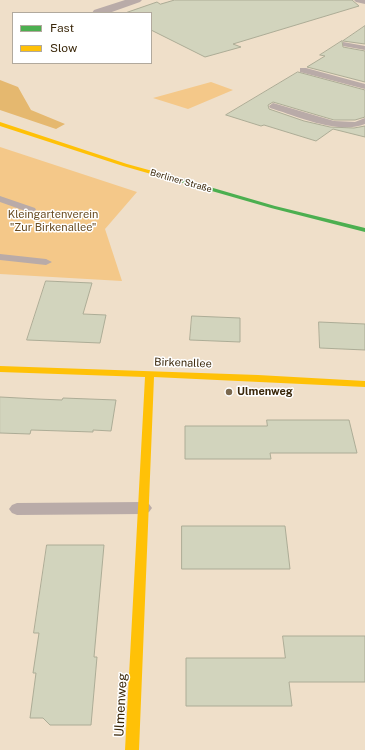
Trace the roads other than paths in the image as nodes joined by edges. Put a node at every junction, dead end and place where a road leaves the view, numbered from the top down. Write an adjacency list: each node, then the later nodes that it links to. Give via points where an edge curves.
1 (136, 0): 4 (street)
2 (360, 0): 3 (street)
3 (365, 1)
4 (101, 12)
5 (346, 44): 6 (lane)
6 (365, 48)
7 (303, 70): 8 (lane)
8 (365, 87)
9 (274, 106): 10 (lane, via 340,125 360,124)
10 (365, 121)
11 (0, 124): 14 (main road, Berliner Straße, via 132,168)
12 (0, 200): 13 (lane)
13 (31, 210)
14 (365, 230)
15 (0, 256): 16 (lane)
16 (46, 262)
17 (0, 369): 18 (main road, Birkenallee)
18 (150, 374): 19 (main road, Birkenallee); 21 (main road, Ulmenweg)
19 (365, 384)
20 (17, 508): 21 (lane)
21 (144, 508): 22 (main road, Ulmenweg)
22 (132, 750)

